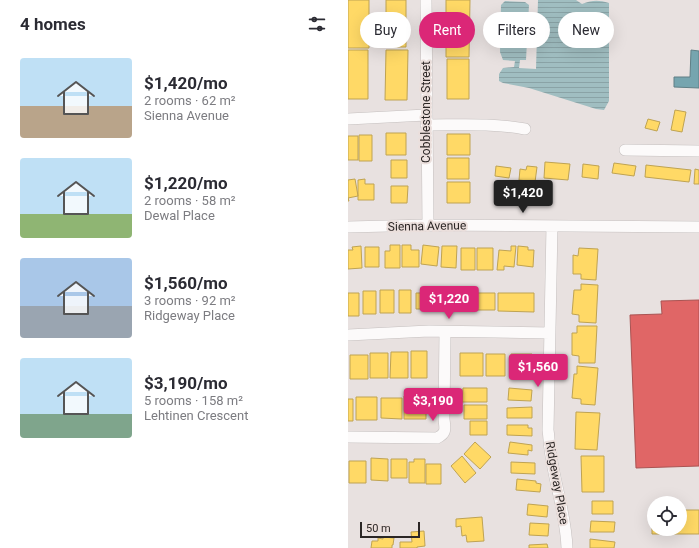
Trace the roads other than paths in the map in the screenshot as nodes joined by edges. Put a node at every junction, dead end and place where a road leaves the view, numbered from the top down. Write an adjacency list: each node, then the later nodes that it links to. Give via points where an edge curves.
1 (426, 0): 3 (street, Cobblestone Street)
2 (348, 119): 3 (street)
3 (426, 120): 4 (street); 7 (street, Cobblestone Street)
4 (526, 129)
5 (625, 150): 6 (street)
6 (699, 152)
7 (428, 225): 8 (street, Sienna Avenue); 9 (street, Sienna Avenue)
8 (552, 226): 10 (street, Sienna Avenue); 12 (street, Ridgeway Place)
9 (348, 227)
10 (699, 227)
11 (444, 332): 12 (street); 13 (street); 14 (street, via 445,430 442,435 437,438)
12 (550, 333): 15 (street, Ridgeway Place, via 548,430)
13 (348, 335)
14 (348, 437)
15 (567, 548)

